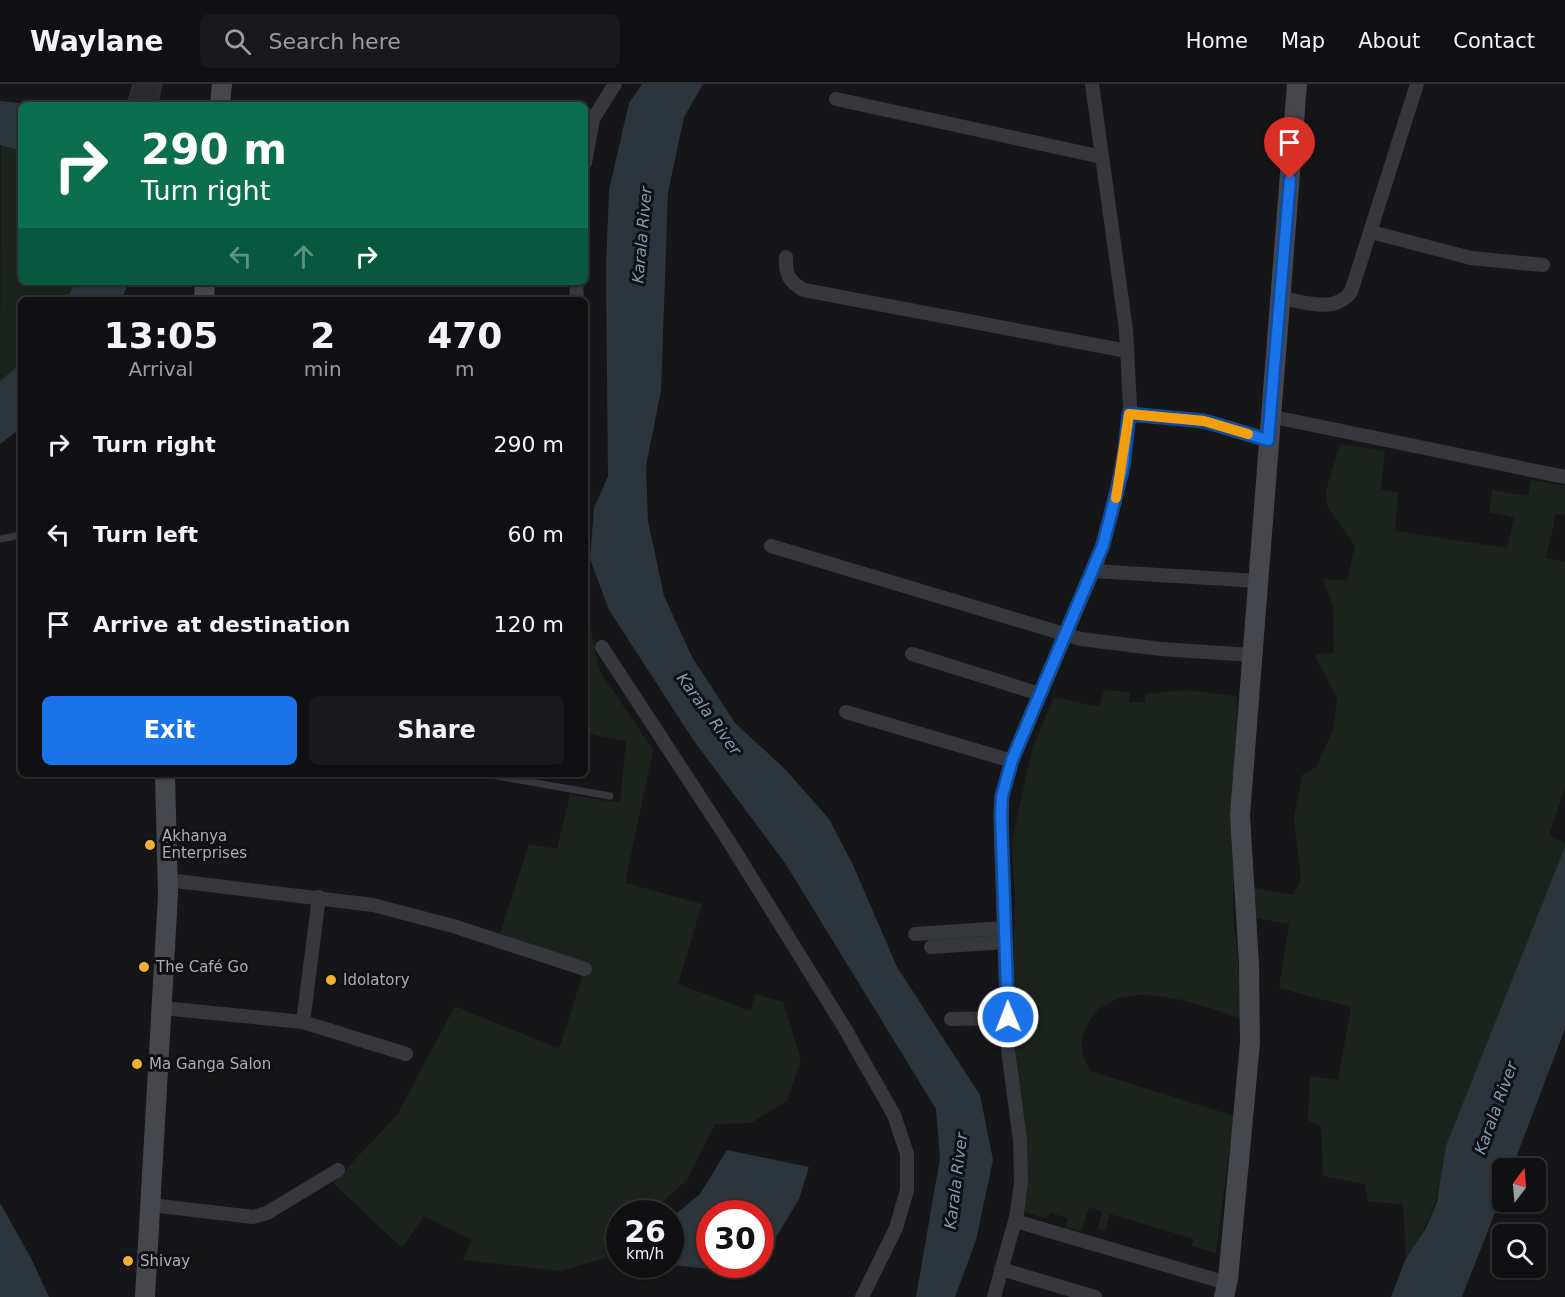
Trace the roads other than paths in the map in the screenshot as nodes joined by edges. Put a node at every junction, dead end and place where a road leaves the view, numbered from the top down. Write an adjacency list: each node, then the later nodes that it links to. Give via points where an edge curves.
1 (222, 84): 7 (main road)
2 (615, 84): 8 (street, via 593,119)
3 (1092, 84): 9 (street)
4 (1297, 84): 13 (main road)
5 (1417, 84): 10 (street)
6 (836, 99): 9 (street)
7 (220, 102)
8 (588, 147)
9 (1102, 157): 14 (street)
10 (1371, 232): 12 (street, via 1471,258); 13 (street, via 1355,284 1346,299 1330,306)
11 (786, 257): 14 (street, via 789,279 804,290)
12 (1543, 265)
13 (1281, 298): 16 (main road)
14 (1127, 351): 15 (street)
15 (1129, 414): 17 (street, via 1204,421); 22 (street, via 1123,467)
16 (1269, 416): 17 (main road); 18 (street)
17 (1268, 440): 23 (main road)
18 (1565, 477)
19 (18, 536): 20 (lane)
20 (0, 539)
21 (771, 546): 24 (street)
22 (1094, 571): 23 (street); 24 (street)
23 (1257, 581): 27 (main road)
24 (1065, 634): 27 (street, via 1109,644); 28 (street)
25 (602, 647): 51 (street, via 728,840 894,1115 907,1154 907,1190 896,1228)
26 (912, 654): 28 (street)
27 (1252, 655): 49 (main road, via 1239,831 1249,964 1250,1043)
28 (1040, 694): 30 (street)
29 (846, 712): 30 (street)
30 (1012, 760): 37 (street, via 1001,815)
31 (165, 777): 34 (main road)
32 (502, 777): 33 (lane)
33 (610, 796)
34 (168, 880): 35 (street); 40 (main road)
35 (320, 897): 39 (street, via 420,916); 43 (street)
36 (915, 934): 37 (street)
37 (1005, 935): 38 (street); 41 (street)
38 (931, 947)
39 (585, 969)
40 (162, 1008): 43 (street); 46 (main road)
41 (1008, 1017): 42 (street); 47 (street, via 1008,1050 1020,1140 1021,1182)
42 (951, 1019)
43 (303, 1022): 44 (street)
44 (406, 1054)
45 (338, 1170): 46 (street, via 254,1217)
46 (151, 1205): 50 (main road)
47 (1015, 1221): 48 (street); 49 (street)
48 (1001, 1269): 52 (street); 53 (street)
49 (1226, 1290)
50 (145, 1297)
51 (862, 1297)
52 (994, 1297)
53 (1095, 1297)

